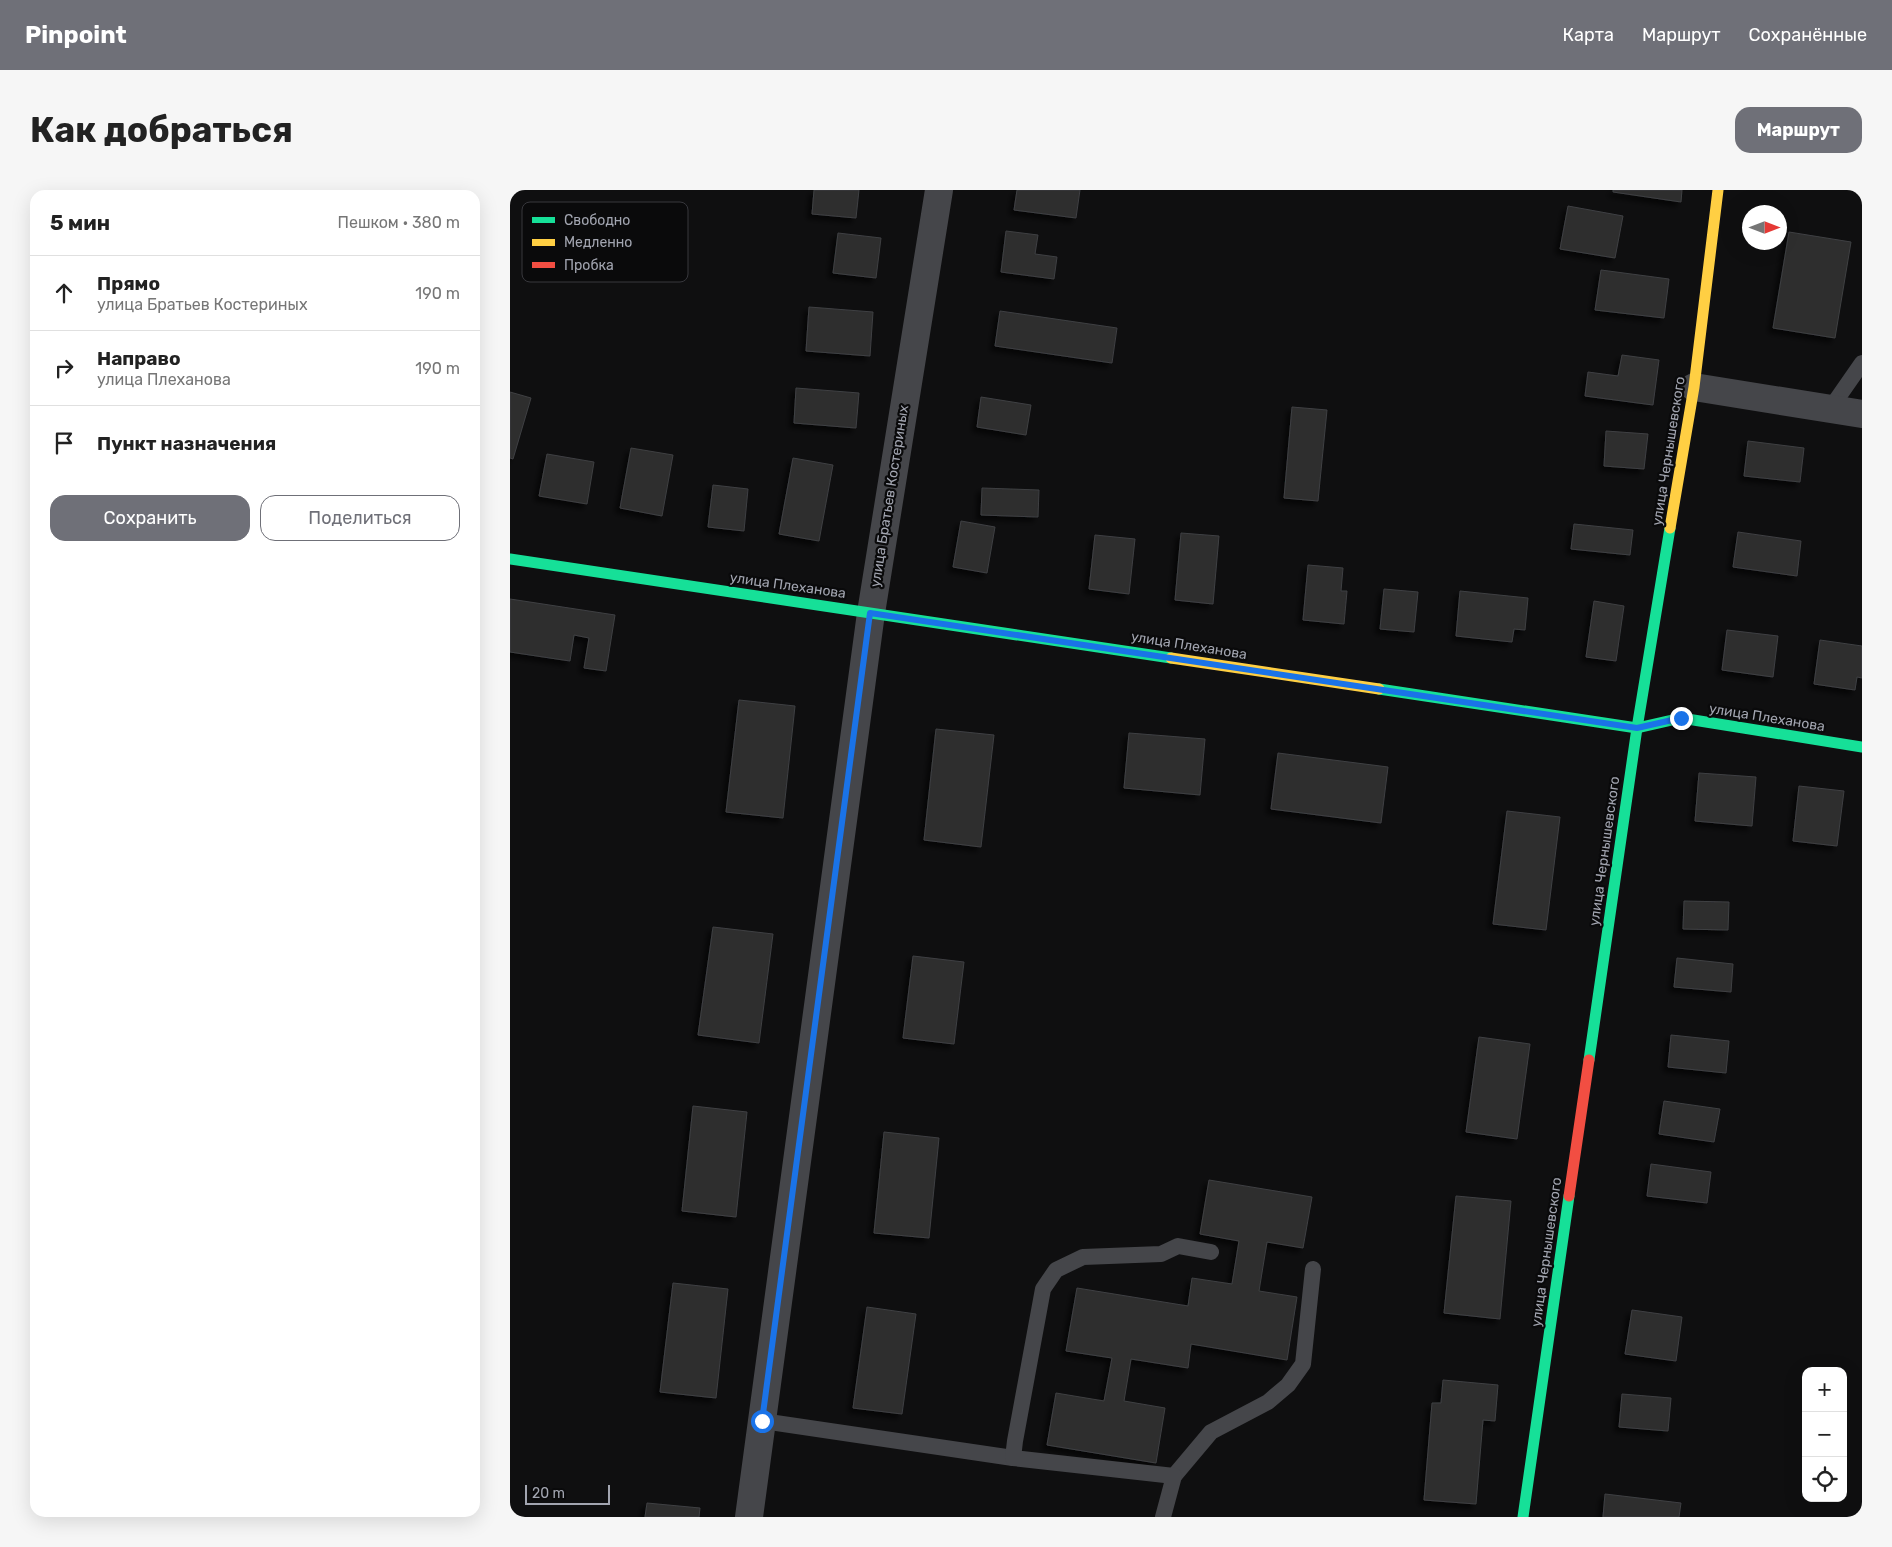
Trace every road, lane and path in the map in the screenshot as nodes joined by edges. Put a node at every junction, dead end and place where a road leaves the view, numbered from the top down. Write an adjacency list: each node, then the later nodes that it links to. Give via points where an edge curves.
1 (939, 190): 8 (street, улица Братьев Костериных)
2 (1718, 190): 4 (street, улица Чернышевского)
3 (1862, 363): 5 (lane)
4 (1694, 387): 5 (street); 9 (street, улица Чернышевского)
5 (1830, 409): 6 (street)
6 (1862, 414)
7 (510, 559): 8 (street, улица Плеханова)
8 (870, 613): 9 (street, улица Плеханова); 13 (street, улица Братьев Костериных)
9 (1637, 728): 10 (street, улица Плеханова, via 1681,718); 18 (street, улица Чернышевского)
10 (1862, 747)
11 (1211, 1252): 14 (lane, via 1178,1246 1160,1254 1083,1257 1056,1270 1043,1289)
12 (1313, 1269): 15 (lane, via 1303,1364 1288,1384 1268,1402 1211,1432)
13 (762, 1421): 14 (lane); 16 (street, улица Братьев Костериных)
14 (1013, 1458): 15 (lane)
15 (1174, 1476): 17 (lane)
16 (749, 1517)
17 (1163, 1517)
18 (1523, 1517)

